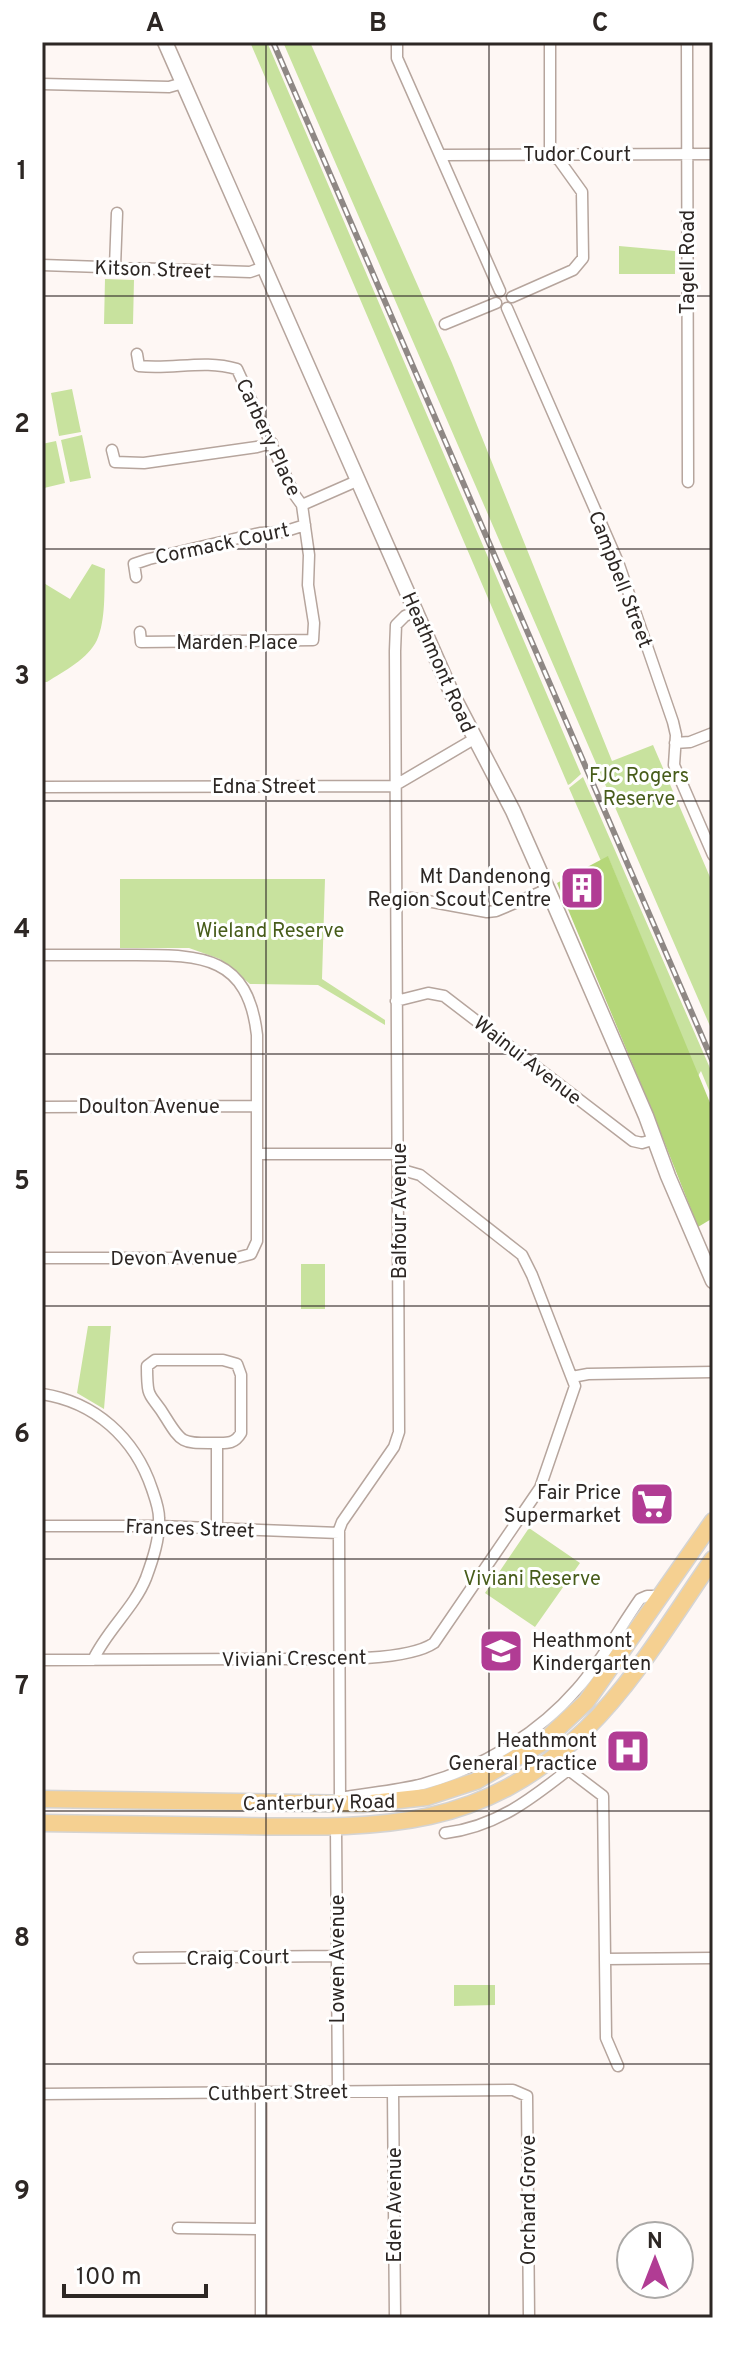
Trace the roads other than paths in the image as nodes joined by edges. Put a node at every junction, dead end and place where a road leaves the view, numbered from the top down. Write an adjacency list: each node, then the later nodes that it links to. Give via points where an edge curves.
1 (165, 42): 5 (street, Heathmont Road)
2 (397, 42): 10 (street, via 397,58)
3 (550, 42): 7 (street)
4 (687, 42): 8 (street, Tagell Road)
5 (183, 83): 6 (street); 14 (street, Heathmont Road)
6 (42, 84)
7 (550, 154): 8 (street, Tudor Court); 10 (street, Tudor Court); 16 (street, via 582,192 583,258 573,270)
8 (687, 154): 9 (street, Tudor Court); 23 (street, Tagell Road)
9 (713, 154)
10 (441, 155): 15 (street)
11 (117, 213): 13 (street)
12 (42, 265): 13 (street, Kitson Street)
13 (115, 267): 14 (street, Kitson Street, via 250,272)
14 (264, 267): 22 (street, Heathmont Road)
15 (500, 291): 16 (street); 17 (street, via 496,295)
16 (512, 297): 17 (street, via 511,305)
17 (501, 306): 18 (street); 31 (street, Campbell Street, via 618,562 673,722)
18 (445, 324)
19 (137, 354): 20 (street, Carbery Place, via 139,366 207,363 237,369)
20 (272, 443): 21 (street, via 116,468); 24 (street, Carbery Place)
21 (112, 450)
22 (359, 480): 24 (street, Carbery Place); 27 (street, Heathmont Road)
23 (688, 482)
24 (302, 505): 25 (street, Cormack Court)
25 (305, 525): 26 (street, Cormack Court, via 149,559 134,564); 28 (street, Marden Place, via 313,640)
26 (136, 577)
27 (416, 611): 30 (street, Heathmont Road); 32 (street, Balfour Avenue, via 396,625)
28 (140, 642)
29 (713, 733): 31 (street)
30 (474, 739): 32 (street); 35 (street, Heathmont Road)
31 (675, 743): 34 (street, Campbell Street, via 674,765)
32 (394, 786): 33 (street, Edna Street); 36 (street, Balfour Avenue)
33 (42, 787)
34 (713, 855)
35 (548, 889): 36 (street, via 487,912); 41 (street, Heathmont Road)
36 (394, 897): 38 (street, Balfour Avenue)
37 (42, 955): 39 (street, via 185,955 224,968 251,1004)
38 (396, 1001): 41 (street, Wainui Avenue, via 428,993 444,996 633,1141); 43 (street, Balfour Avenue)
39 (256, 1106): 40 (street, Doulton Avenue); 42 (street)
40 (42, 1107)
41 (655, 1139): 46 (street, Heathmont Road)
42 (257, 1154): 43 (street); 45 (street, Devon Avenue, via 257,1241 251,1254)
43 (399, 1154): 44 (street, Balfour Avenue)
44 (399, 1169): 48 (street, via 420,1175 522,1255); 55 (street, Balfour Avenue, via 399,1436)
45 (42, 1258)
46 (713, 1281)
47 (713, 1372): 48 (street)
48 (572, 1377): 57 (street, Viviani Crescent, via 574,1395 540,1488 434,1643 412,1653)
49 (42, 1394): 52 (street, via 90,1410 125,1439 146,1473)
50 (217, 1443): 50 (street, via 187,1441 172,1430 148,1393 150,1362 223,1360 239,1365 241,1433 233,1442); 53 (street)
51 (42, 1526): 52 (street, Frances Street)
52 (159, 1526): 53 (street, Frances Street); 59 (street, via 144,1582)
53 (217, 1528): 55 (street, Frances Street)
54 (708, 1530): 63 (main road, Canterbury Road, via 586,1702 532,1749 445,1793 408,1800)
55 (339, 1533): 57 (street, Balfour Avenue)
56 (713, 1559): 60 (main road, Canterbury Road, via 608,1706)
57 (339, 1659): 59 (street, Viviani Crescent); 63 (street, Balfour Avenue)
58 (42, 1660): 59 (street, Viviani Crescent)
59 (93, 1660)
60 (553, 1758): 61 (street); 65 (main road, Canterbury Road, via 494,1794 438,1815)
61 (568, 1770): 66 (street, via 508,1814); 70 (street, via 603,1796)
62 (42, 1799): 63 (main road, Canterbury Road)
63 (340, 1801)
64 (42, 1823): 65 (main road, Canterbury Road)
65 (336, 1827): 67 (street, Lowen Avenue)
66 (445, 1833)
67 (337, 1956): 68 (street, Craig Court); 73 (street, Lowen Avenue)
68 (139, 1958)
69 (713, 1958): 70 (street)
70 (605, 1959): 71 (street, via 606,2038)
71 (618, 2066)
72 (513, 2090): 75 (street, Cuthbert Street); 81 (street, Orchard Grove, via 527,2096)
73 (338, 2091): 74 (street, Cuthbert Street); 75 (street, Cuthbert Street)
74 (261, 2092): 76 (street, Cuthbert Street); 78 (street)
75 (393, 2092): 80 (street, Eden Avenue)
76 (42, 2094)
77 (178, 2228): 78 (street)
78 (261, 2229): 79 (street)
79 (261, 2318)
80 (395, 2318)
81 (529, 2318)

